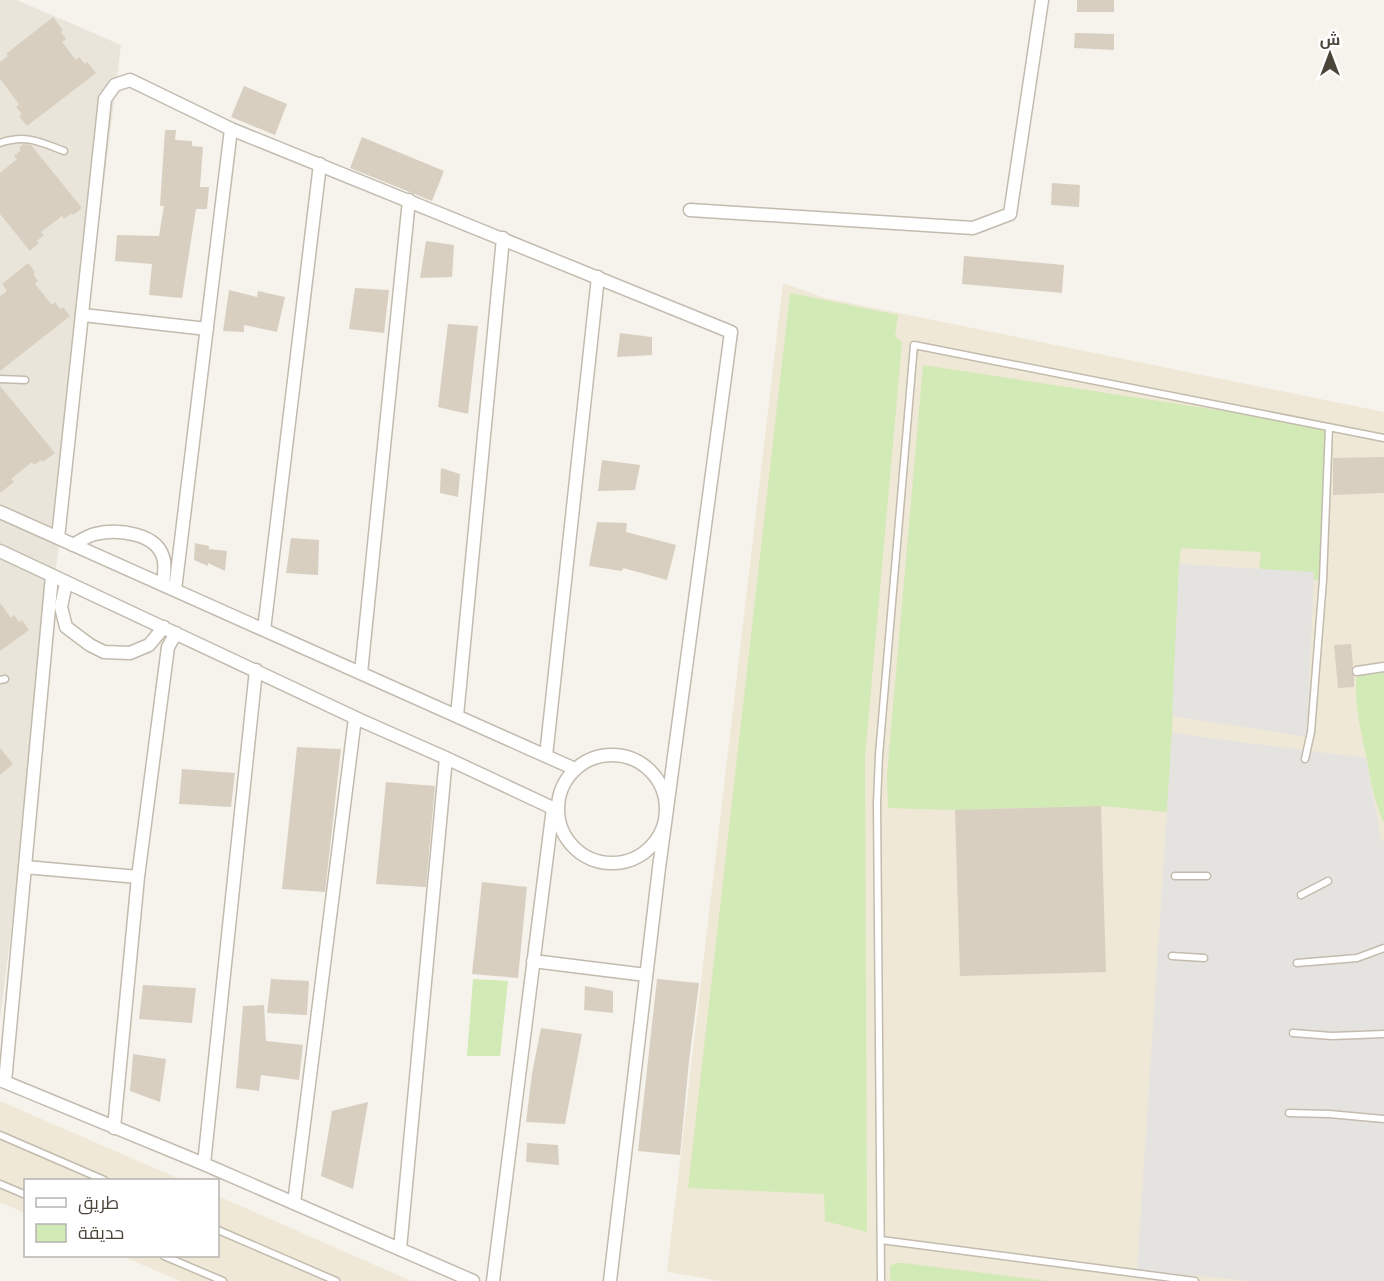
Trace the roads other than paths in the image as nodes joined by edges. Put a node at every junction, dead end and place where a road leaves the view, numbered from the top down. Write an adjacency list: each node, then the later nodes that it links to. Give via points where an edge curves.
1 (1042, 0): 7 (street, via 1010,214 973,228)
2 (231, 129): 5 (street); 10 (street, via 130,80 115,86 105,99); 11 (street)
3 (0, 143): 4 (lane, via 13,138 30,139)
4 (63, 151)
5 (320, 164): 6 (street); 24 (street)
6 (409, 200): 8 (street); 29 (street)
7 (690, 210)
8 (503, 238): 9 (street); 30 (street)
9 (598, 277): 32 (street); 37 (street, via 731,332)
10 (83, 315): 11 (street); 17 (street)
11 (207, 329): 22 (street)
12 (0, 379): 13 (lane)
13 (24, 380)
14 (1329, 427): 15 (lane); 34 (lane, via 1323,580 1311,732); 63 (lane, via 914,345 878,791)
15 (1384, 438)
16 (0, 512): 17 (street)
17 (58, 538): 18 (street)
18 (74, 545): 22 (street); 22 (street, via 93,534 120,532 141,536 153,543 164,558)
19 (0, 551): 20 (street)
20 (52, 576): 21 (street); 38 (street)
21 (66, 583): 23 (street); 23 (street, via 61,607 66,627 104,652 130,653 149,645)
22 (169, 587): 24 (street)
23 (164, 627): 25 (street)
24 (264, 630): 29 (street)
25 (176, 633): 27 (street); 41 (street, via 168,646)
26 (1384, 667): 28 (street)
27 (256, 670): 31 (street); 57 (street)
28 (1357, 671)
29 (361, 673): 30 (street)
30 (457, 716): 32 (street)
31 (356, 718): 33 (street); 61 (street)
32 (546, 756): 35 (street)
33 (446, 758): 36 (street); 64 (street)
34 (1305, 759)
35 (575, 769): 36 (street, via 565,781); 37 (street, via 606,755 640,762 663,788)
36 (555, 809): 37 (street, via 569,843 581,855 597,862 614,864 647,852); 47 (street)
37 (665, 822): 49 (street)
38 (25, 867): 41 (street); 52 (street)
39 (1175, 876): 40 (lane)
40 (1207, 876)
41 (138, 877): 55 (street)
42 (1328, 881): 43 (lane)
43 (1301, 895)
44 (1384, 948): 48 (lane, via 1357,958)
45 (1172, 956): 46 (lane)
46 (1204, 958)
47 (533, 962): 49 (street); 70 (street)
48 (1297, 963)
49 (646, 975): 71 (street)
50 (1293, 1033): 51 (lane)
51 (1384, 1034)
52 (2, 1081): 55 (street)
53 (1288, 1113): 54 (lane)
54 (1384, 1119)
55 (114, 1128): 57 (street)
56 (0, 1135): 58 (lane)
57 (204, 1164): 61 (street)
58 (102, 1179)
59 (0, 1184): 60 (lane)
60 (24, 1194)
61 (294, 1203): 64 (street)
62 (219, 1230): 68 (lane)
63 (881, 1240): 66 (lane); 72 (lane)
64 (400, 1249): 69 (street)
65 (166, 1257): 67 (lane)
66 (1184, 1280): 73 (lane)
67 (222, 1281)
68 (336, 1281)
69 (473, 1281)
70 (493, 1281)
71 (610, 1281)
72 (881, 1281)
73 (1195, 1281)

